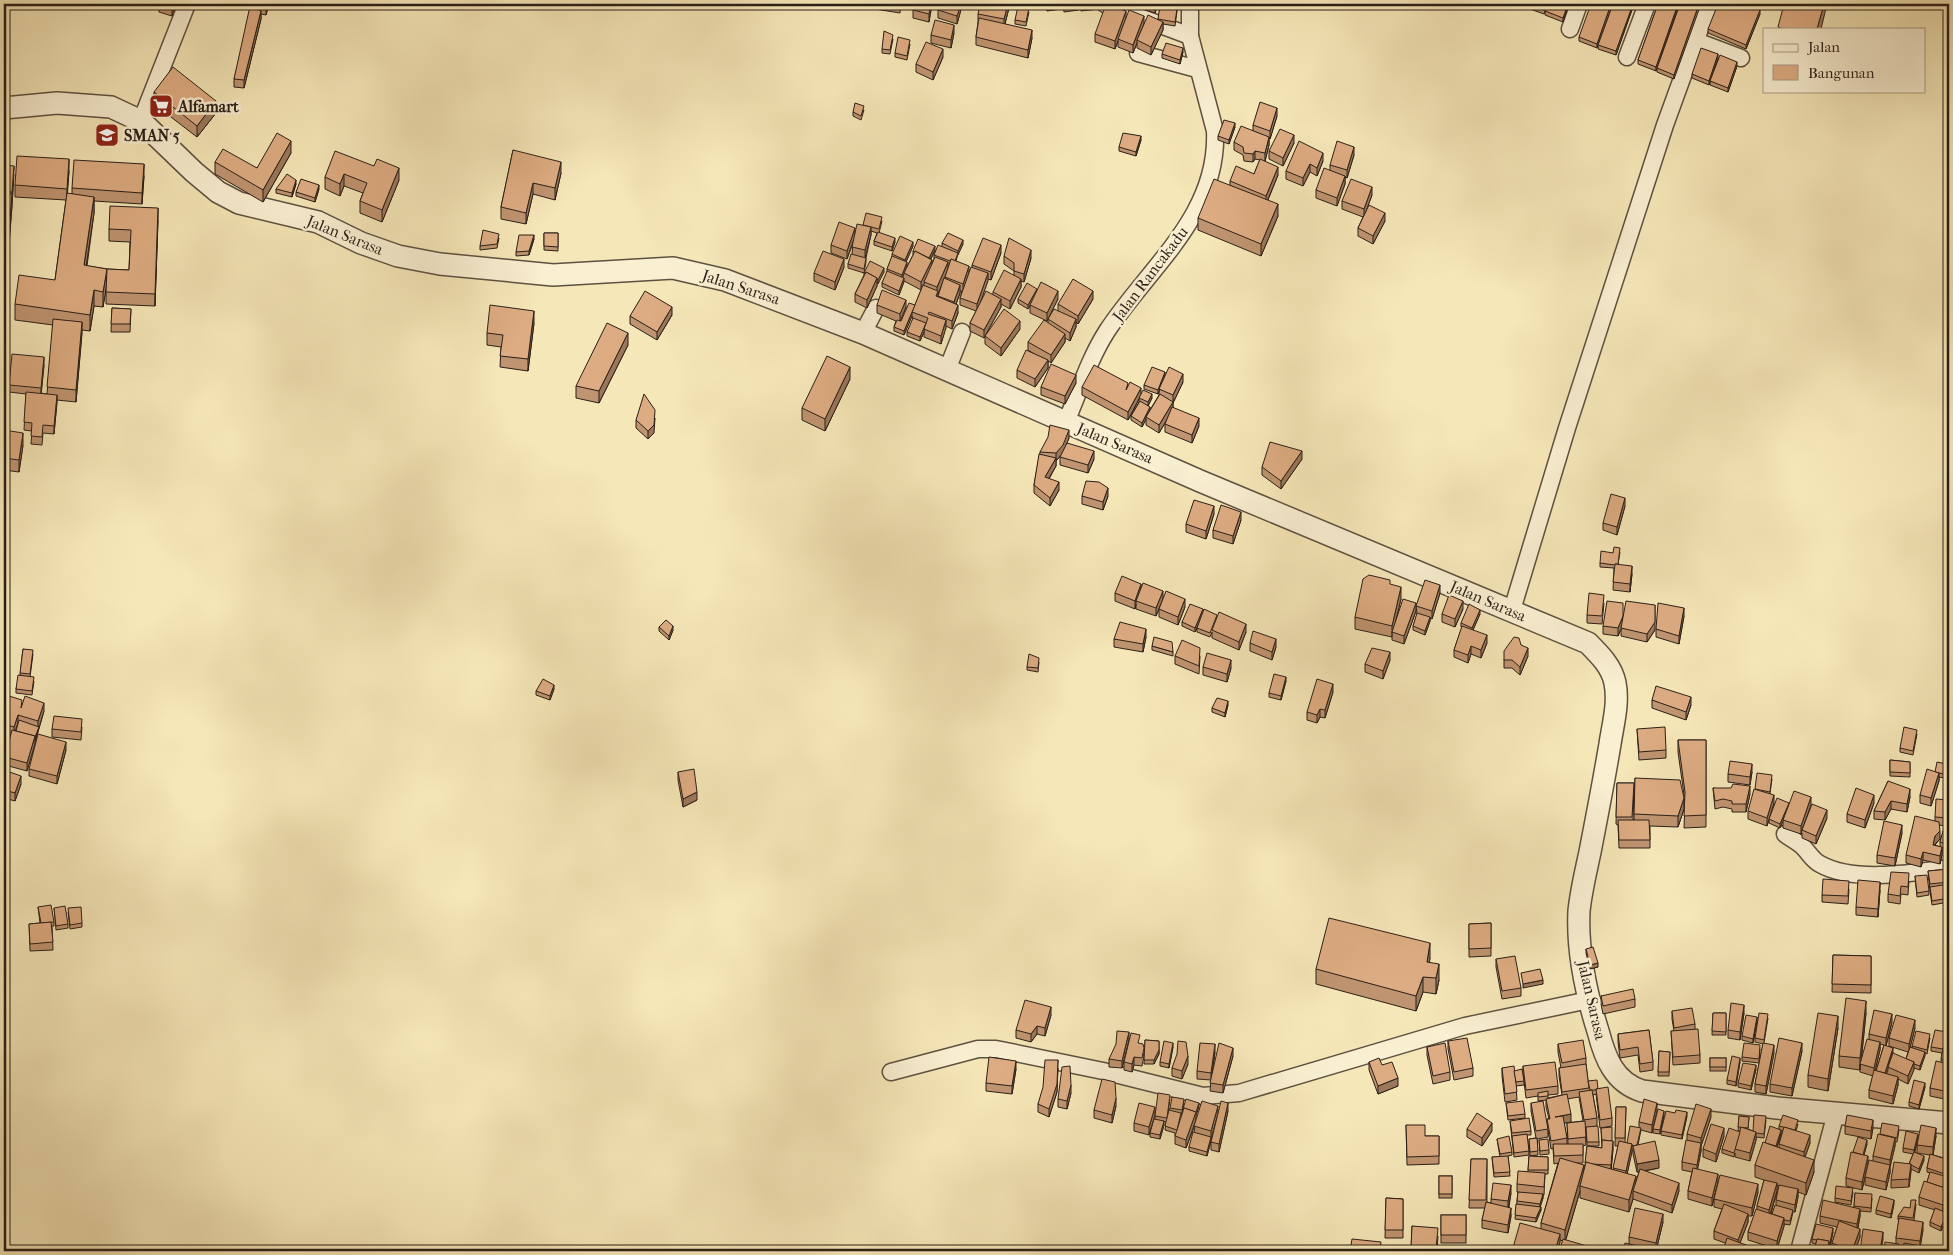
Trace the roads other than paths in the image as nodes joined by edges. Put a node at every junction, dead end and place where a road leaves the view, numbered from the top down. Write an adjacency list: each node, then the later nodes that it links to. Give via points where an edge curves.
1 (188, 4): 15 (street)
2 (1105, 4): 8 (street)
3 (1190, 4): 8 (street, Jalan Rancakadu)
4 (1579, 4): 7 (street)
5 (1647, 4): 11 (street)
6 (1709, 4): 9 (street)
7 (1570, 29)
8 (1190, 36): 13 (street, Jalan Rancakadu)
9 (1696, 41): 12 (street); 21 (street, via 1665,125)
10 (1138, 53): 13 (street)
11 (1627, 57)
12 (1741, 58)
13 (1197, 69): 20 (street, Jalan Rancakadu, via 1210,104 1215,130 1216,145 1206,190 1177,244 1097,348)
14 (4, 108): 15 (street, Jalan Sarasa, via 57,103 92,104 111,107)
15 (141, 120): 18 (street, Jalan Sarasa, via 218,192 239,203 318,222 398,256 440,264 553,274 673,268 725,280)
16 (876, 308): 18 (street)
17 (962, 332): 19 (street)
18 (863, 333): 19 (street, Jalan Sarasa)
19 (948, 370): 20 (street, Jalan Sarasa)
20 (1066, 422): 21 (street, Jalan Sarasa)
21 (1512, 610): 24 (street, Jalan Sarasa, via 1588,643 1602,656 1615,683 1612,735 1579,910 1579,935)
22 (1785, 834): 23 (street, via 1817,862 1838,870 1860,874)
23 (1949, 868)
24 (1589, 1000): 25 (street, via 1465,1026 1220,1096 1203,1096 996,1048 978,1049); 26 (street, Jalan Sarasa, via 1603,1050 1612,1068 1630,1087)
25 (891, 1072)
26 (1836, 1113): 27 (street, Jalan Sarasa); 28 (street)
27 (1949, 1124)
28 (1799, 1251)

